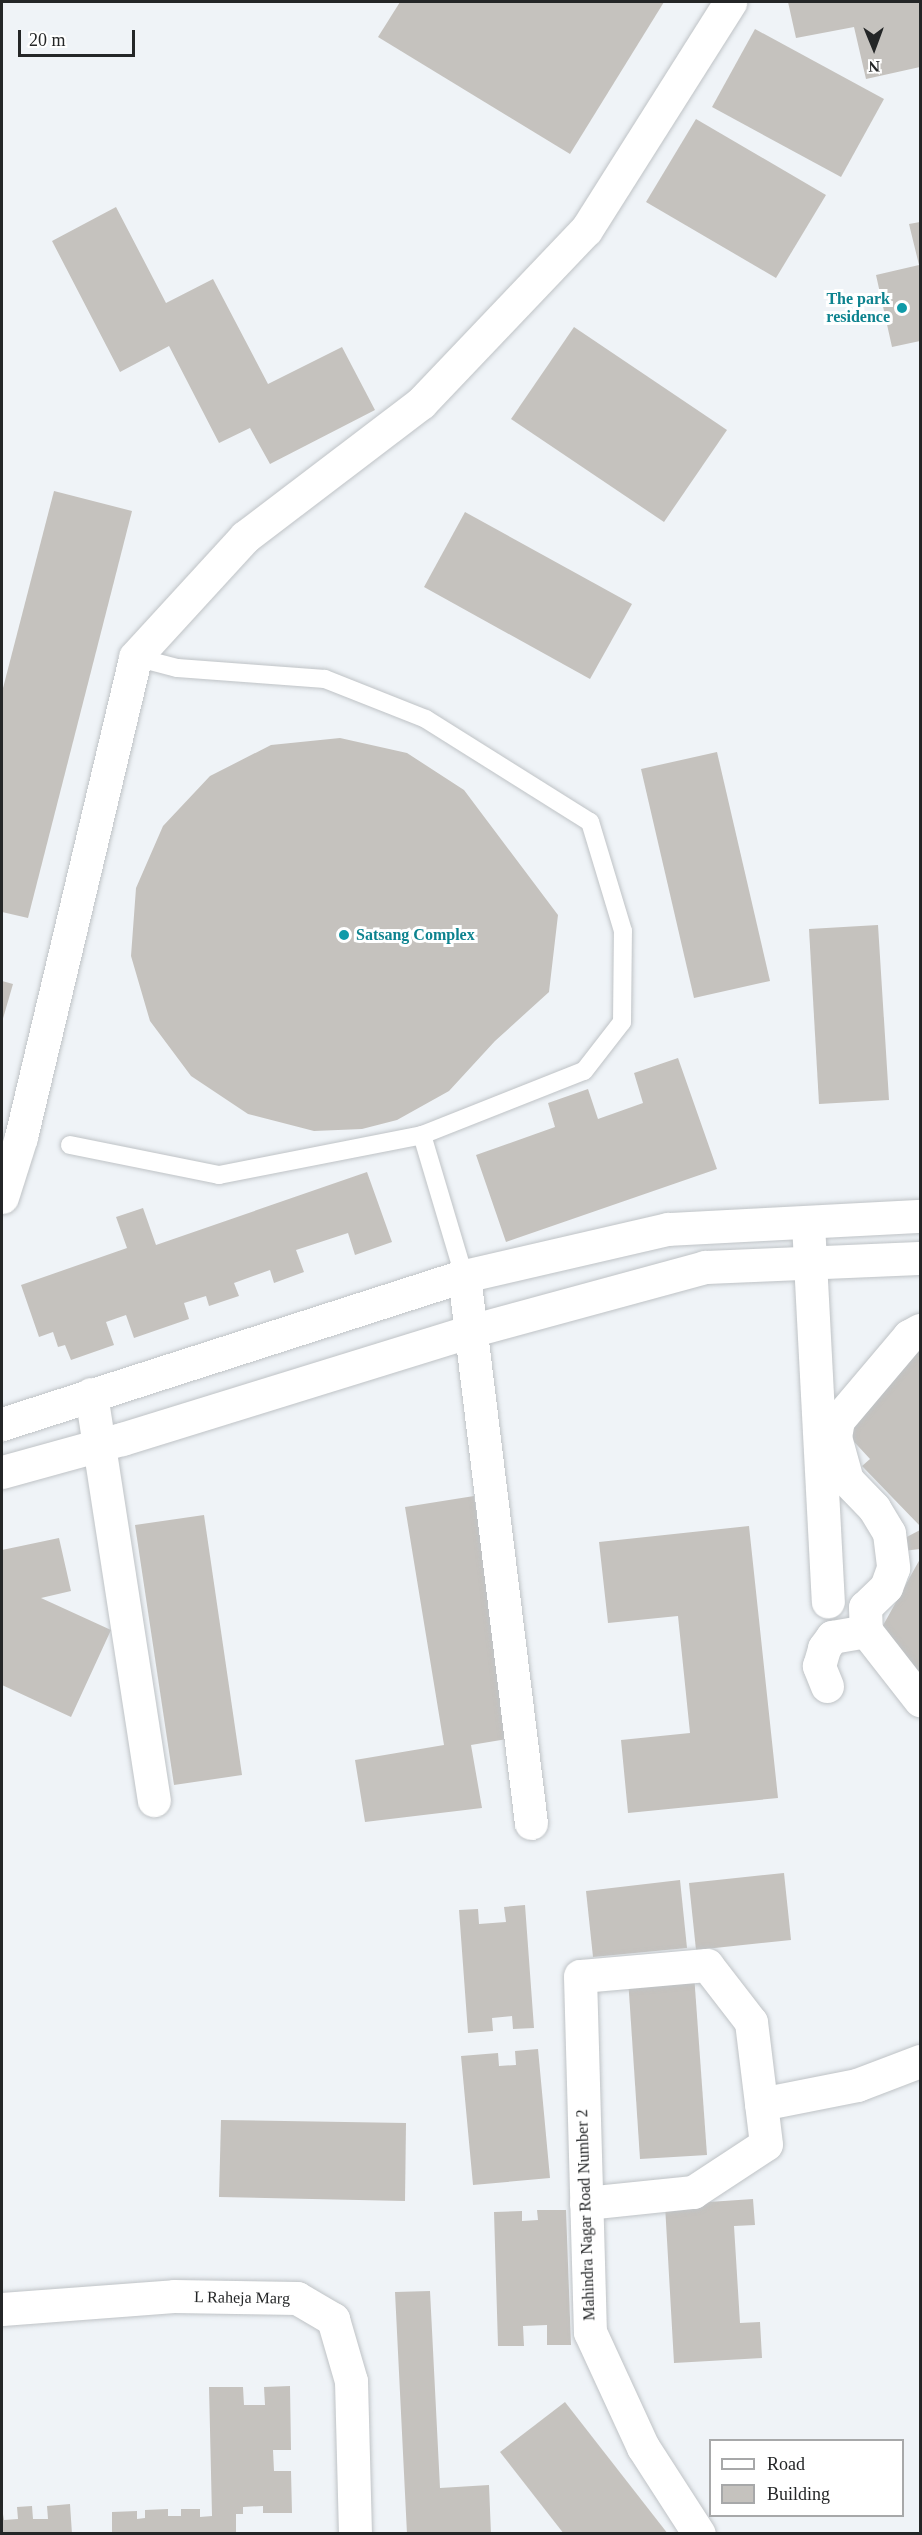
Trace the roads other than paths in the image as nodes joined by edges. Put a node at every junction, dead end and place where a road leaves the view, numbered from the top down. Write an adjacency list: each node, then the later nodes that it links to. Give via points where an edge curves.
1 (730, 2): 2 (street, via 586,230 421,403 245,537)
2 (135, 657): 3 (lane, via 177,668 325,680 426,719 590,822 623,931 622,1022 584,1071); 5 (street, via 21,1137)
3 (422, 1135): 4 (lane, via 219,1175); 10 (lane)
4 (70, 1145)
5 (2, 1197)
6 (921, 1216): 7 (street)
7 (808, 1223): 9 (street); 10 (street, via 668,1229)
8 (921, 1258): 9 (street)
9 (811, 1265): 12 (street, via 705,1267); 17 (street)
10 (464, 1276): 12 (street); 13 (street)
11 (921, 1330): 18 (street, via 909,1336 838,1420 835,1437 847,1480 874,1508 890,1533 893,1569 886,1587 866,1607)
12 (470, 1331): 15 (street); 22 (street)
13 (92, 1394): 14 (street); 15 (street)
14 (2, 1424)
15 (101, 1445): 16 (street); 21 (street)
16 (2, 1472)
17 (828, 1601)
18 (866, 1631): 19 (street, via 832,1637 824,1648 819,1666); 20 (street)
19 (827, 1686)
20 (921, 1700)
21 (154, 1800)
22 (531, 1823)
23 (921, 2061): 24 (street, via 857,2085)
24 (761, 2104): 25 (street, via 766,2144 693,2192); 25 (street, Mahindra Nagar Road Number 2, via 751,2022 707,1965 580,1976)
25 (586, 2203): 28 (street, Mahindra Nagar Road Number 2, via 590,2332 643,2447)
26 (2, 2309): 27 (street, L Raheja Marg, via 174,2296 297,2298 333,2319 351,2381)
27 (355, 2534)
28 (699, 2534)

